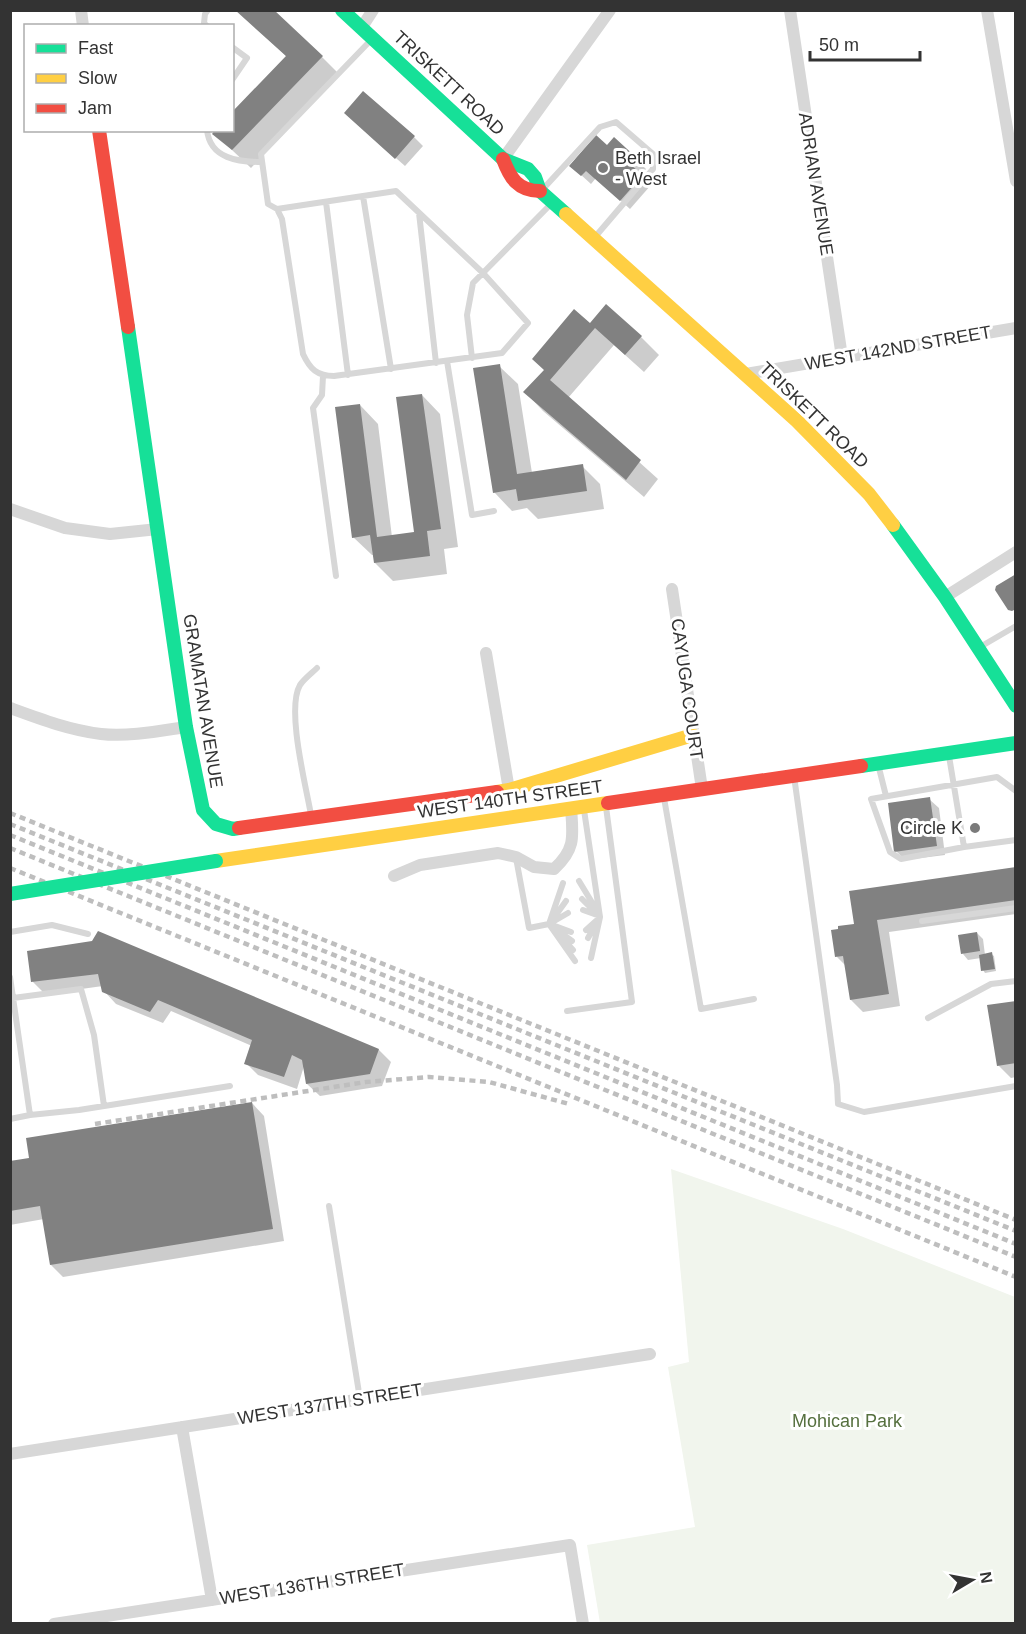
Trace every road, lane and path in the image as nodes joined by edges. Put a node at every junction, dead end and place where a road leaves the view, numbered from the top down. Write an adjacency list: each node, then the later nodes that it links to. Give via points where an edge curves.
1 (208, 10): 7 (lane)
2 (342, 10): 8 (main road, TRISKETT ROAD)
3 (373, 10): 8 (street)
4 (610, 10): 14 (street)
5 (790, 10): 26 (street, ADRIAN AVENUE)
6 (987, 10): 16 (street)
7 (205, 24)
8 (362, 27): 9 (main road, TRISKETT ROAD)
9 (373, 38): 14 (main road, TRISKETT ROAD); 15 (lane, via 261,154)
10 (234, 48): 11 (lane, via 247,58)
11 (234, 77)
12 (99, 132): 36 (main road, GRAMATAN AVENUE)
13 (207, 132): 15 (lane, via 218,153 241,162)
14 (503, 159): 17 (main road, TRISKETT ROAD, via 523,165 538,178)
15 (262, 162): 21 (lane, via 268,204)
16 (1016, 181)
17 (540, 191): 20 (main road, TRISKETT ROAD); 23 (lane, via 600,127 616,122 653,154 653,169)
18 (363, 196): 19 (lane); 22 (lane, via 396,191); 30 (lane)
19 (326, 202): 21 (lane); 32 (lane)
20 (553, 202): 23 (main road, TRISKETT ROAD); 24 (lane)
21 (277, 209): 33 (lane, via 282,219 303,354 309,367)
22 (419, 213): 24 (lane); 29 (lane)
23 (594, 239): 31 (main road, TRISKETT ROAD)
24 (483, 273): 27 (lane, via 473,283 467,315); 27 (lane, via 528,323 502,353)
25 (1016, 328): 26 (street, WEST 142ND STREET)
26 (842, 357): 31 (street, WEST 142ND STREET)
27 (472, 358): 28 (lane)
28 (447, 361): 29 (lane); 35 (lane, via 472,515)
29 (436, 363): 30 (lane)
30 (391, 369): 32 (lane)
31 (746, 374): 40 (main road, TRISKETT ROAD, via 869,494)
32 (348, 375): 33 (lane)
33 (323, 376): 38 (lane, via 322,395 313,408)
34 (10, 509): 36 (street, via 65,528 110,534)
35 (494, 511)
36 (158, 530): 47 (main road, GRAMATAN AVENUE)
37 (1016, 552): 40 (street)
38 (336, 576)
39 (672, 588): 48 (street, CAYUGA COURT)
40 (945, 597): 42 (main road, TRISKETT ROAD)
41 (1016, 626): 42 (lane)
42 (978, 648): 45 (main road, TRISKETT ROAD)
43 (486, 653): 55 (street)
44 (317, 668): 61 (lane, via 300,685 296,699)
45 (1013, 698)
46 (10, 708): 47 (street, via 52,724 102,734)
47 (186, 727): 61 (main road, GRAMATAN AVENUE, via 203,810 216,824 233,830)
48 (693, 735): 54 (street, CAYUGA COURT); 55 (main road, GRAMATAN AVENUE)
49 (1016, 743): 50 (main road, WEST 140TH STREET)
50 (948, 753): 51 (main road, WEST 140TH STREET); 53 (lane)
51 (878, 764): 52 (main road, WEST 140TH STREET); 58 (lane)
52 (794, 776): 54 (main road, WEST 140TH STREET); 96 (lane, via 838,1104 864,1112)
53 (954, 784): 56 (lane, via 998,777); 58 (lane); 63 (lane)
54 (702, 789): 57 (main road, WEST 140TH STREET)
55 (509, 790): 61 (main road, GRAMATAN AVENUE)
56 (1016, 791)
57 (664, 795): 59 (main road, WEST 140TH STREET); 92 (lane, via 701,1009)
58 (886, 796): 63 (lane, via 871,799 890,852 896,858)
59 (606, 803): 60 (main road, WEST 140TH STREET); 93 (lane, via 632,1002)
60 (577, 807): 64 (street, via 573,842 554,869 534,867); 70 (main road, WEST 140TH STREET, bridge); 76 (lane)
61 (312, 818)
62 (1016, 840): 63 (lane)
63 (964, 847)
64 (516, 857): 65 (street, via 498,854 420,865); 78 (lane, via 529,928)
65 (394, 876)
66 (579, 880): 76 (lane)
67 (563, 883): 78 (lane)
68 (580, 888): 76 (lane)
69 (564, 891): 78 (lane)
70 (10, 894)
71 (582, 899): 76 (lane)
72 (566, 901): 78 (lane)
73 (1016, 908): 77 (lane)
74 (584, 910): 76 (lane)
75 (568, 913): 78 (lane)
76 (600, 917): 79 (lane); 83 (lane); 85 (lane); 87 (lane)
77 (922, 921)
78 (549, 924): 81 (lane); 84 (lane); 86 (lane); 88 (lane)
79 (586, 930)
80 (10, 932): 82 (lane, via 52,925)
81 (570, 932)
82 (88, 934)
83 (588, 938)
84 (572, 941)
85 (590, 947)
86 (573, 950)
87 (591, 958)
88 (575, 961)
89 (10, 977): 91 (lane)
90 (1016, 981): 94 (lane, via 991,984)
91 (14, 998): 97 (lane, via 81,988 94,1035); 98 (lane)
92 (754, 999)
93 (567, 1011)
94 (928, 1018)
95 (230, 1086): 97 (lane)
96 (1016, 1086)
97 (104, 1106): 98 (lane)
98 (30, 1115): 99 (lane)
99 (10, 1119)
100 (329, 1206): 102 (lane)
101 (650, 1354): 102 (street, WEST 137TH STREET)
102 (360, 1399): 103 (street, WEST 137TH STREET)
103 (182, 1427): 104 (street, WEST 137TH STREET); 105 (street)
104 (10, 1454)
105 (212, 1600): 106 (street, WEST 136TH STREET); 107 (street, WEST 136TH STREET, via 570,1545)
106 (54, 1623)
107 (583, 1623)

